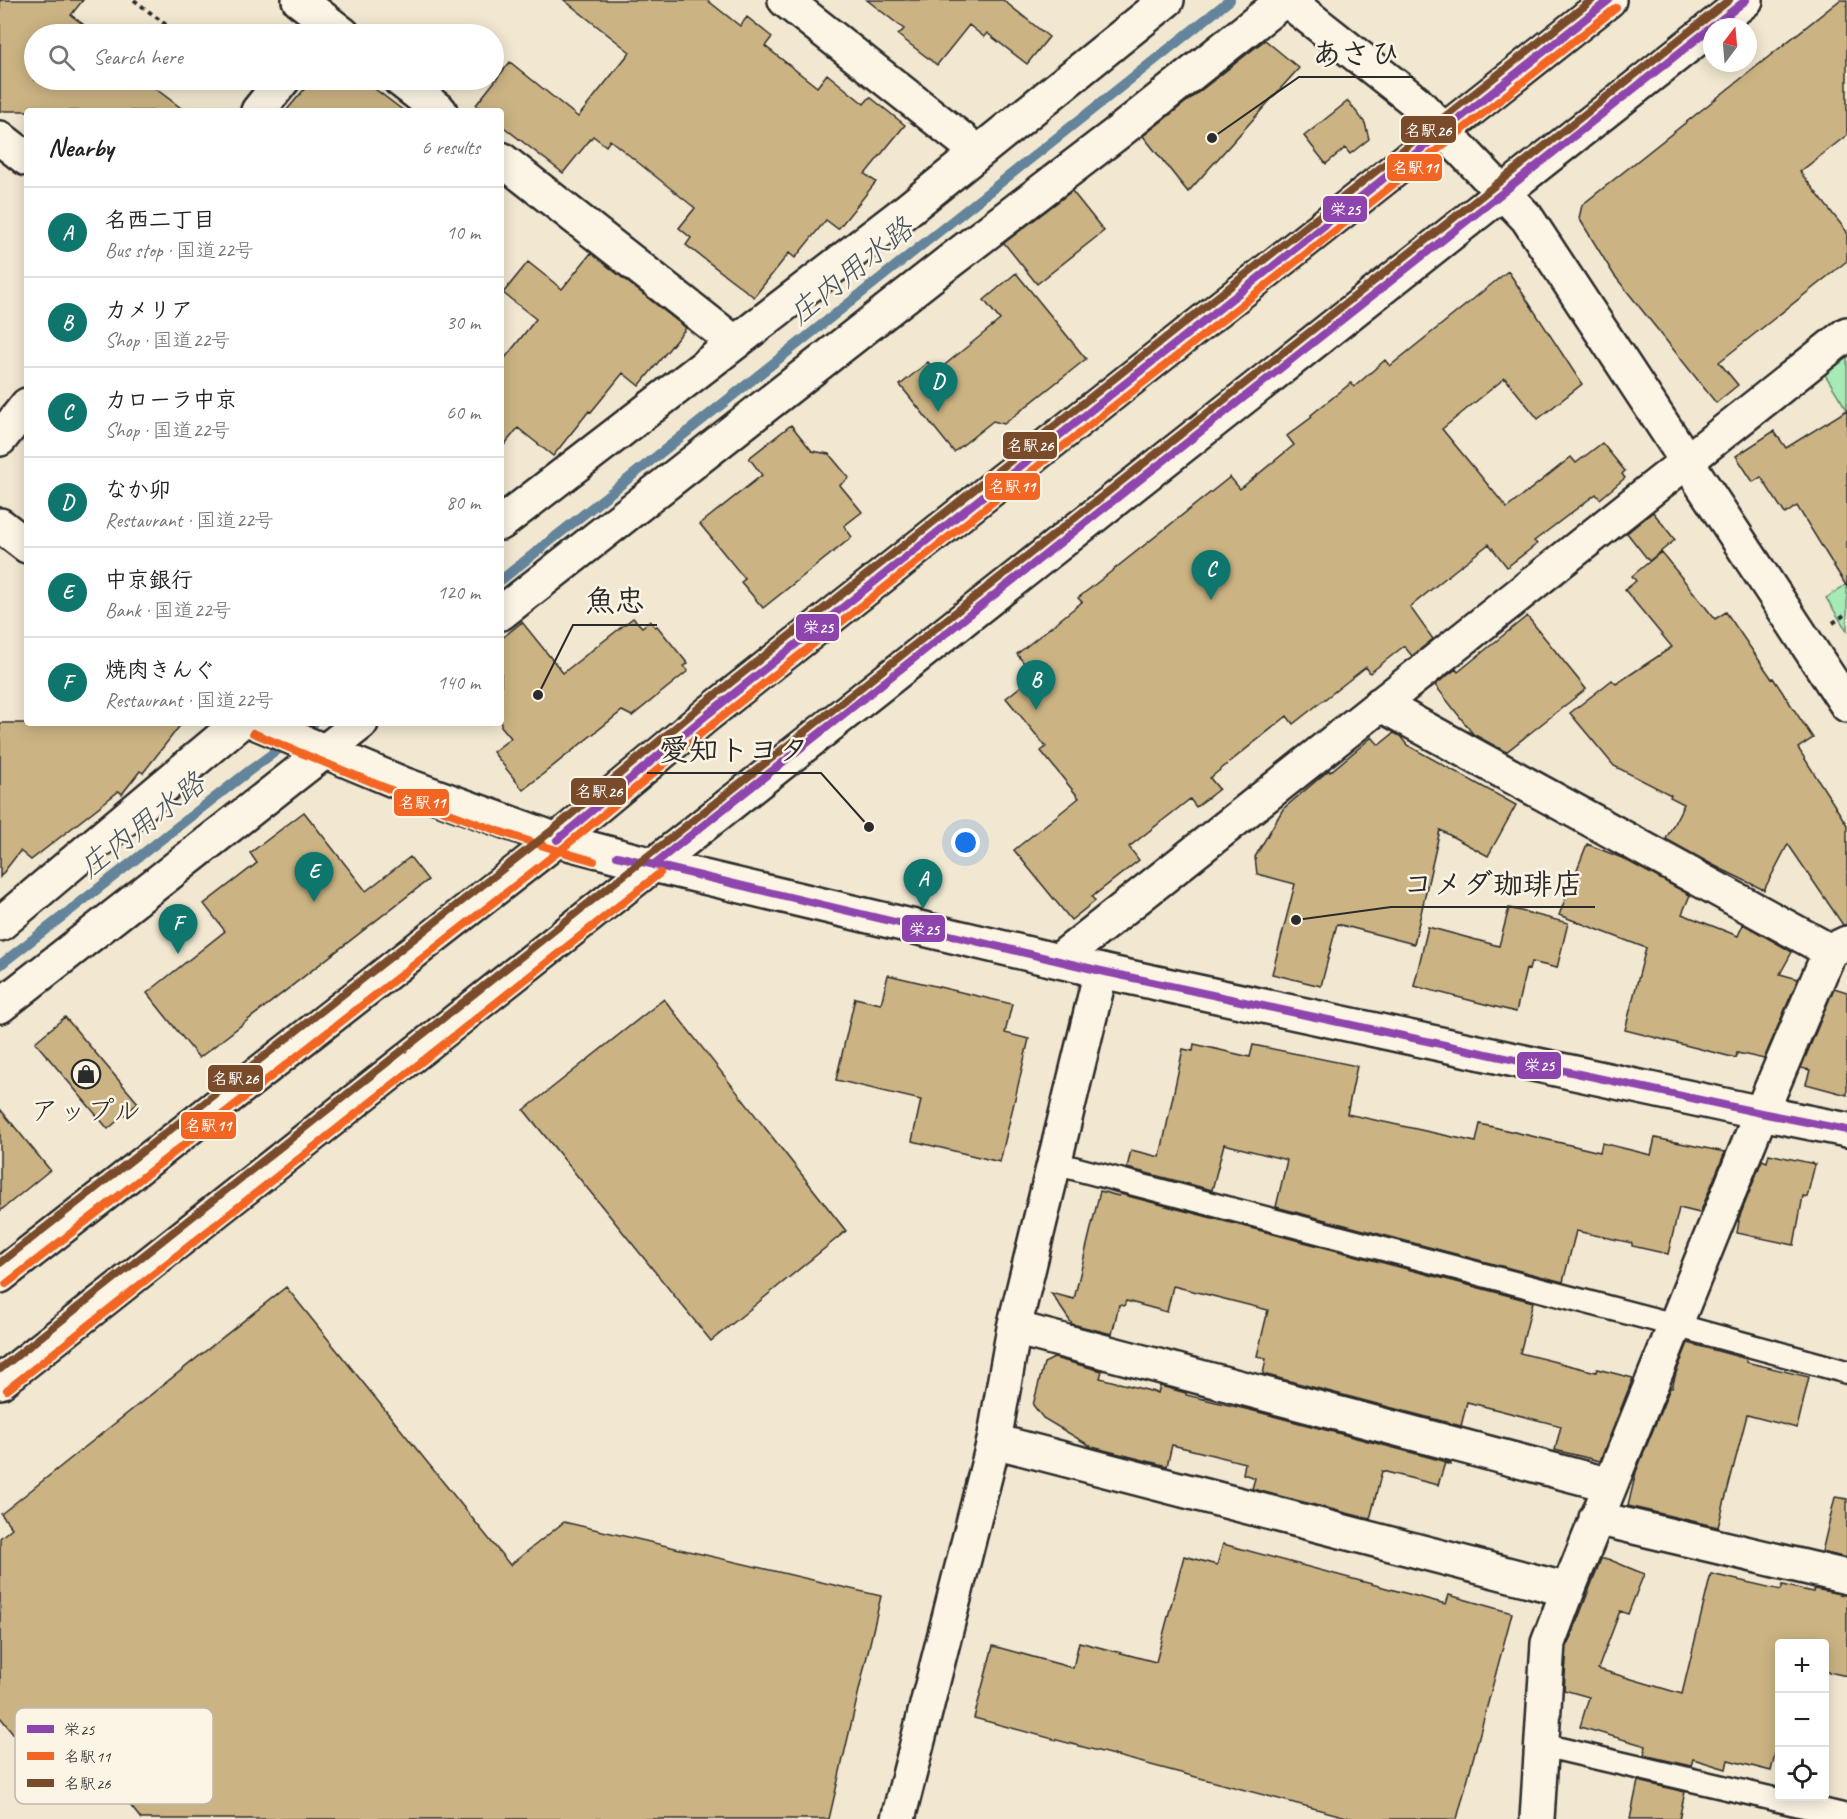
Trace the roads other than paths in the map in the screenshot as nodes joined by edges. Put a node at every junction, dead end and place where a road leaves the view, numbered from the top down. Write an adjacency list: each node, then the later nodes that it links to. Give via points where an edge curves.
1 (299, 0): 7 (main road)
2 (785, 0): 14 (main road)
3 (1167, 0): 14 (main road)
4 (1285, 0): 12 (main road, via 1416,102); 26 (main road)
5 (1610, 0): 12 (main road)
6 (1746, 0): 17 (main road)
7 (334, 23)
8 (275, 90): 10 (main road)
9 (413, 90): 11 (main road)
10 (260, 108)
11 (436, 108)
12 (1443, 131): 17 (main road); 33 (main road, via 708,714)
13 (0, 138): 15 (main road)
14 (978, 152): 19 (main road)
15 (24, 157)
16 (504, 161): 19 (main road)
17 (1503, 192): 22 (main road, via 1527,218); 34 (main road)
18 (1847, 334): 22 (main road)
19 (734, 342): 23 (main road)
20 (24, 409): 21 (main road)
21 (0, 439)
22 (1686, 460): 27 (main road); 28 (main road)
23 (504, 521)
24 (0, 525): 25 (main road)
25 (24, 544)
26 (504, 611)
27 (1380, 704): 36 (main road); 37 (main road)
28 (1847, 705)
29 (236, 726): 35 (main road)
30 (264, 726): 32 (main road)
31 (356, 726): 32 (main road)
32 (319, 750): 33 (main road); 39 (main road)
33 (556, 840): 34 (main road); 43 (main road)
34 (652, 865): 37 (main road); 47 (main road)
35 (0, 923)
36 (1838, 947): 40 (main road)
37 (1059, 960): 38 (main road)
38 (1101, 970): 40 (main road); 42 (main road)
39 (0, 1006)
40 (1761, 1113): 41 (main road); 44 (main road)
41 (1847, 1130)
42 (1054, 1163): 44 (lane); 45 (main road)
43 (0, 1276)
44 (1675, 1325): 46 (lane); 49 (main road)
45 (1014, 1328): 48 (main road); 49 (main road)
46 (1847, 1372)
47 (0, 1382)
48 (994, 1441): 52 (main road); 55 (main road)
49 (1610, 1485): 50 (main road)
50 (1596, 1518): 51 (main road); 52 (main road)
51 (1847, 1578)
52 (1568, 1590): 53 (main road, via 1548,1643)
53 (1542, 1745): 54 (lane); 56 (main road)
54 (1847, 1816)
55 (898, 1819)
56 (1537, 1819)

